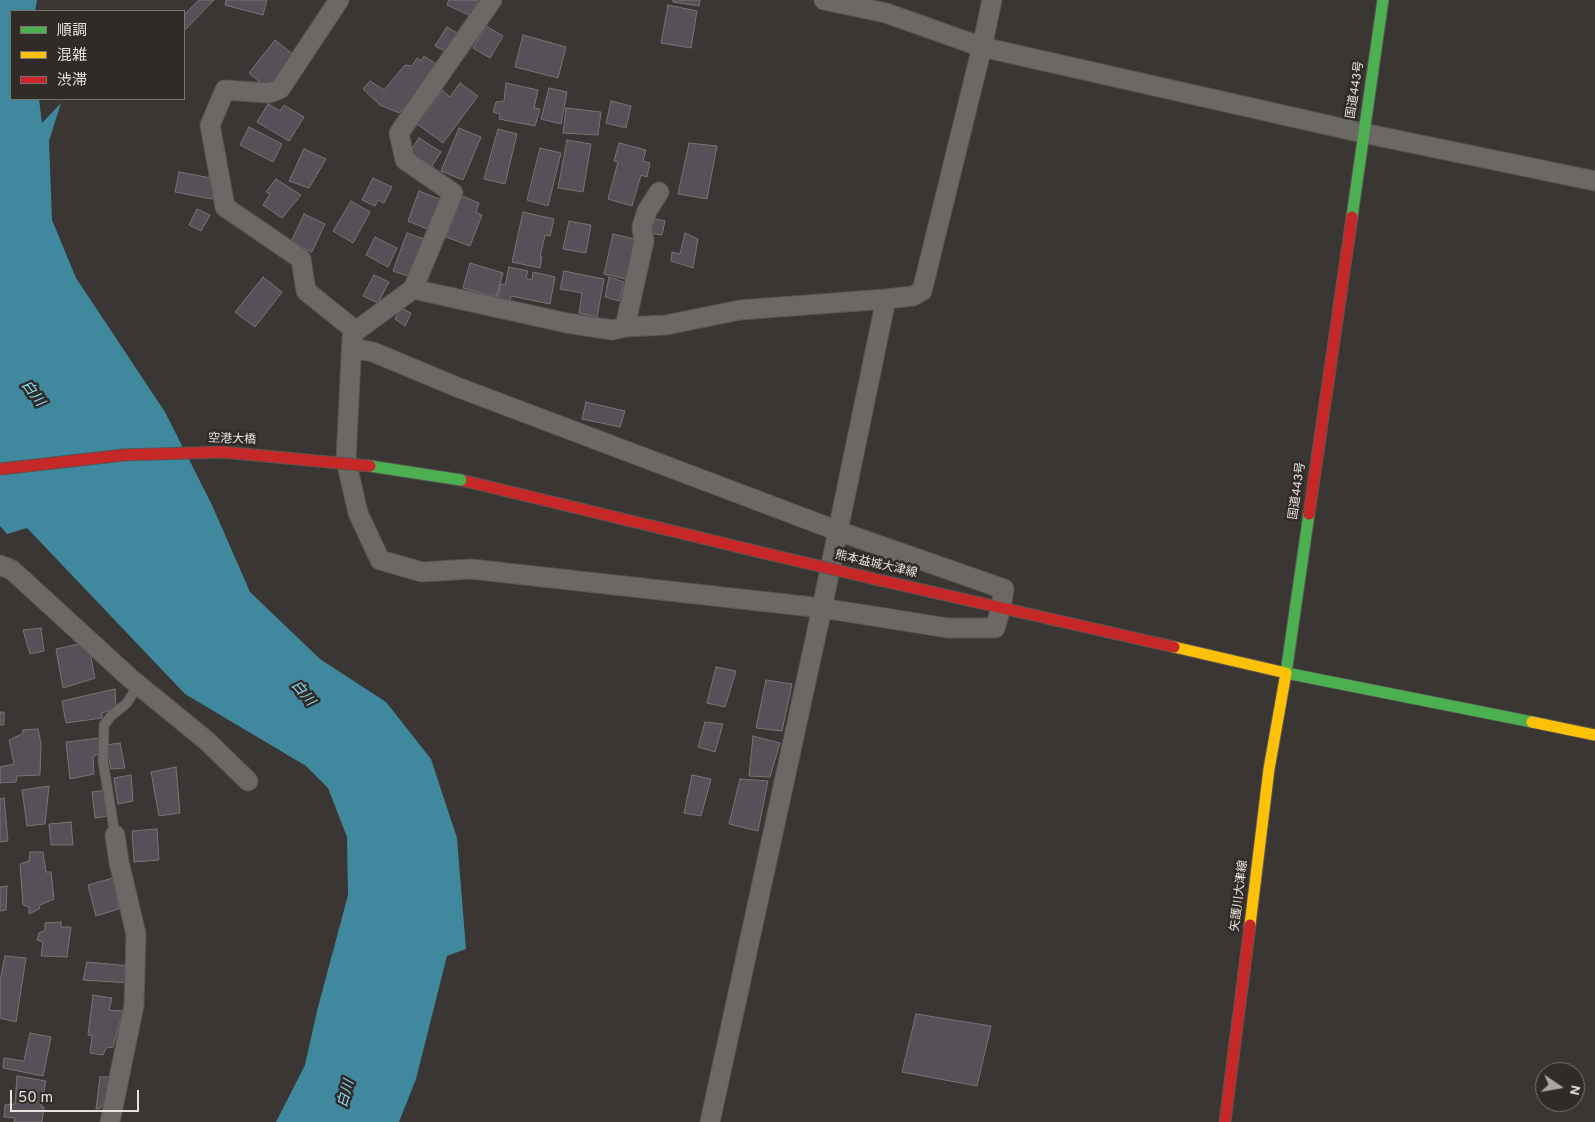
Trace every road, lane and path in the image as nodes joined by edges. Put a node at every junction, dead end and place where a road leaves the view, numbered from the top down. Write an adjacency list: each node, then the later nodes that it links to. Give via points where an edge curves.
1 (339, 0): 13 (street, via 280,89 269,93 225,90 210,125 225,207 301,259 306,291)
2 (492, 0): 10 (street, via 399,133 406,160 454,193)
3 (824, 0): 6 (street, via 886,13)
4 (992, 0): 6 (street)
5 (1383, 0): 7 (main road, 国道443号)
6 (982, 47): 7 (street); 11 (street, via 922,291 913,296)
7 (1363, 133): 8 (street); 20 (main road, 国道443号)
8 (1595, 181)
9 (659, 192): 12 (street, via 646,211 642,228 644,240)
10 (413, 289): 12 (street, via 567,323 612,330); 13 (street)
11 (886, 299): 12 (street, via 740,310 666,325); 16 (street)
12 (625, 327)
13 (354, 340): 16 (street, via 373,352 457,387); 18 (street, via 346,460 358,513 380,560 422,572 471,569)
14 (0, 469): 15 (main road, 空港大橋, bridge, via 124,455 223,452 354,462)
15 (461, 480): 19 (main road, 熊本益城大津線, bridge)
16 (838, 531): 18 (street); 19 (street, via 1004,589)
17 (0, 565): 21 (street, via 12,570)
18 (822, 608): 19 (street, via 948,628 995,628); 26 (street)
19 (1001, 608): 20 (main road, 熊本益城大津線)
20 (1286, 673): 22 (main road); 27 (main road, 矢護川大津線, via 1269,770)
21 (138, 685): 23 (street, via 207,741); 24 (lane, via 127,703 104,725 103,760)
22 (1595, 735)
23 (248, 781)
24 (115, 834): 25 (street, via 136,934 134,1005)
25 (110, 1122)
26 (710, 1122)
27 (1226, 1122)

